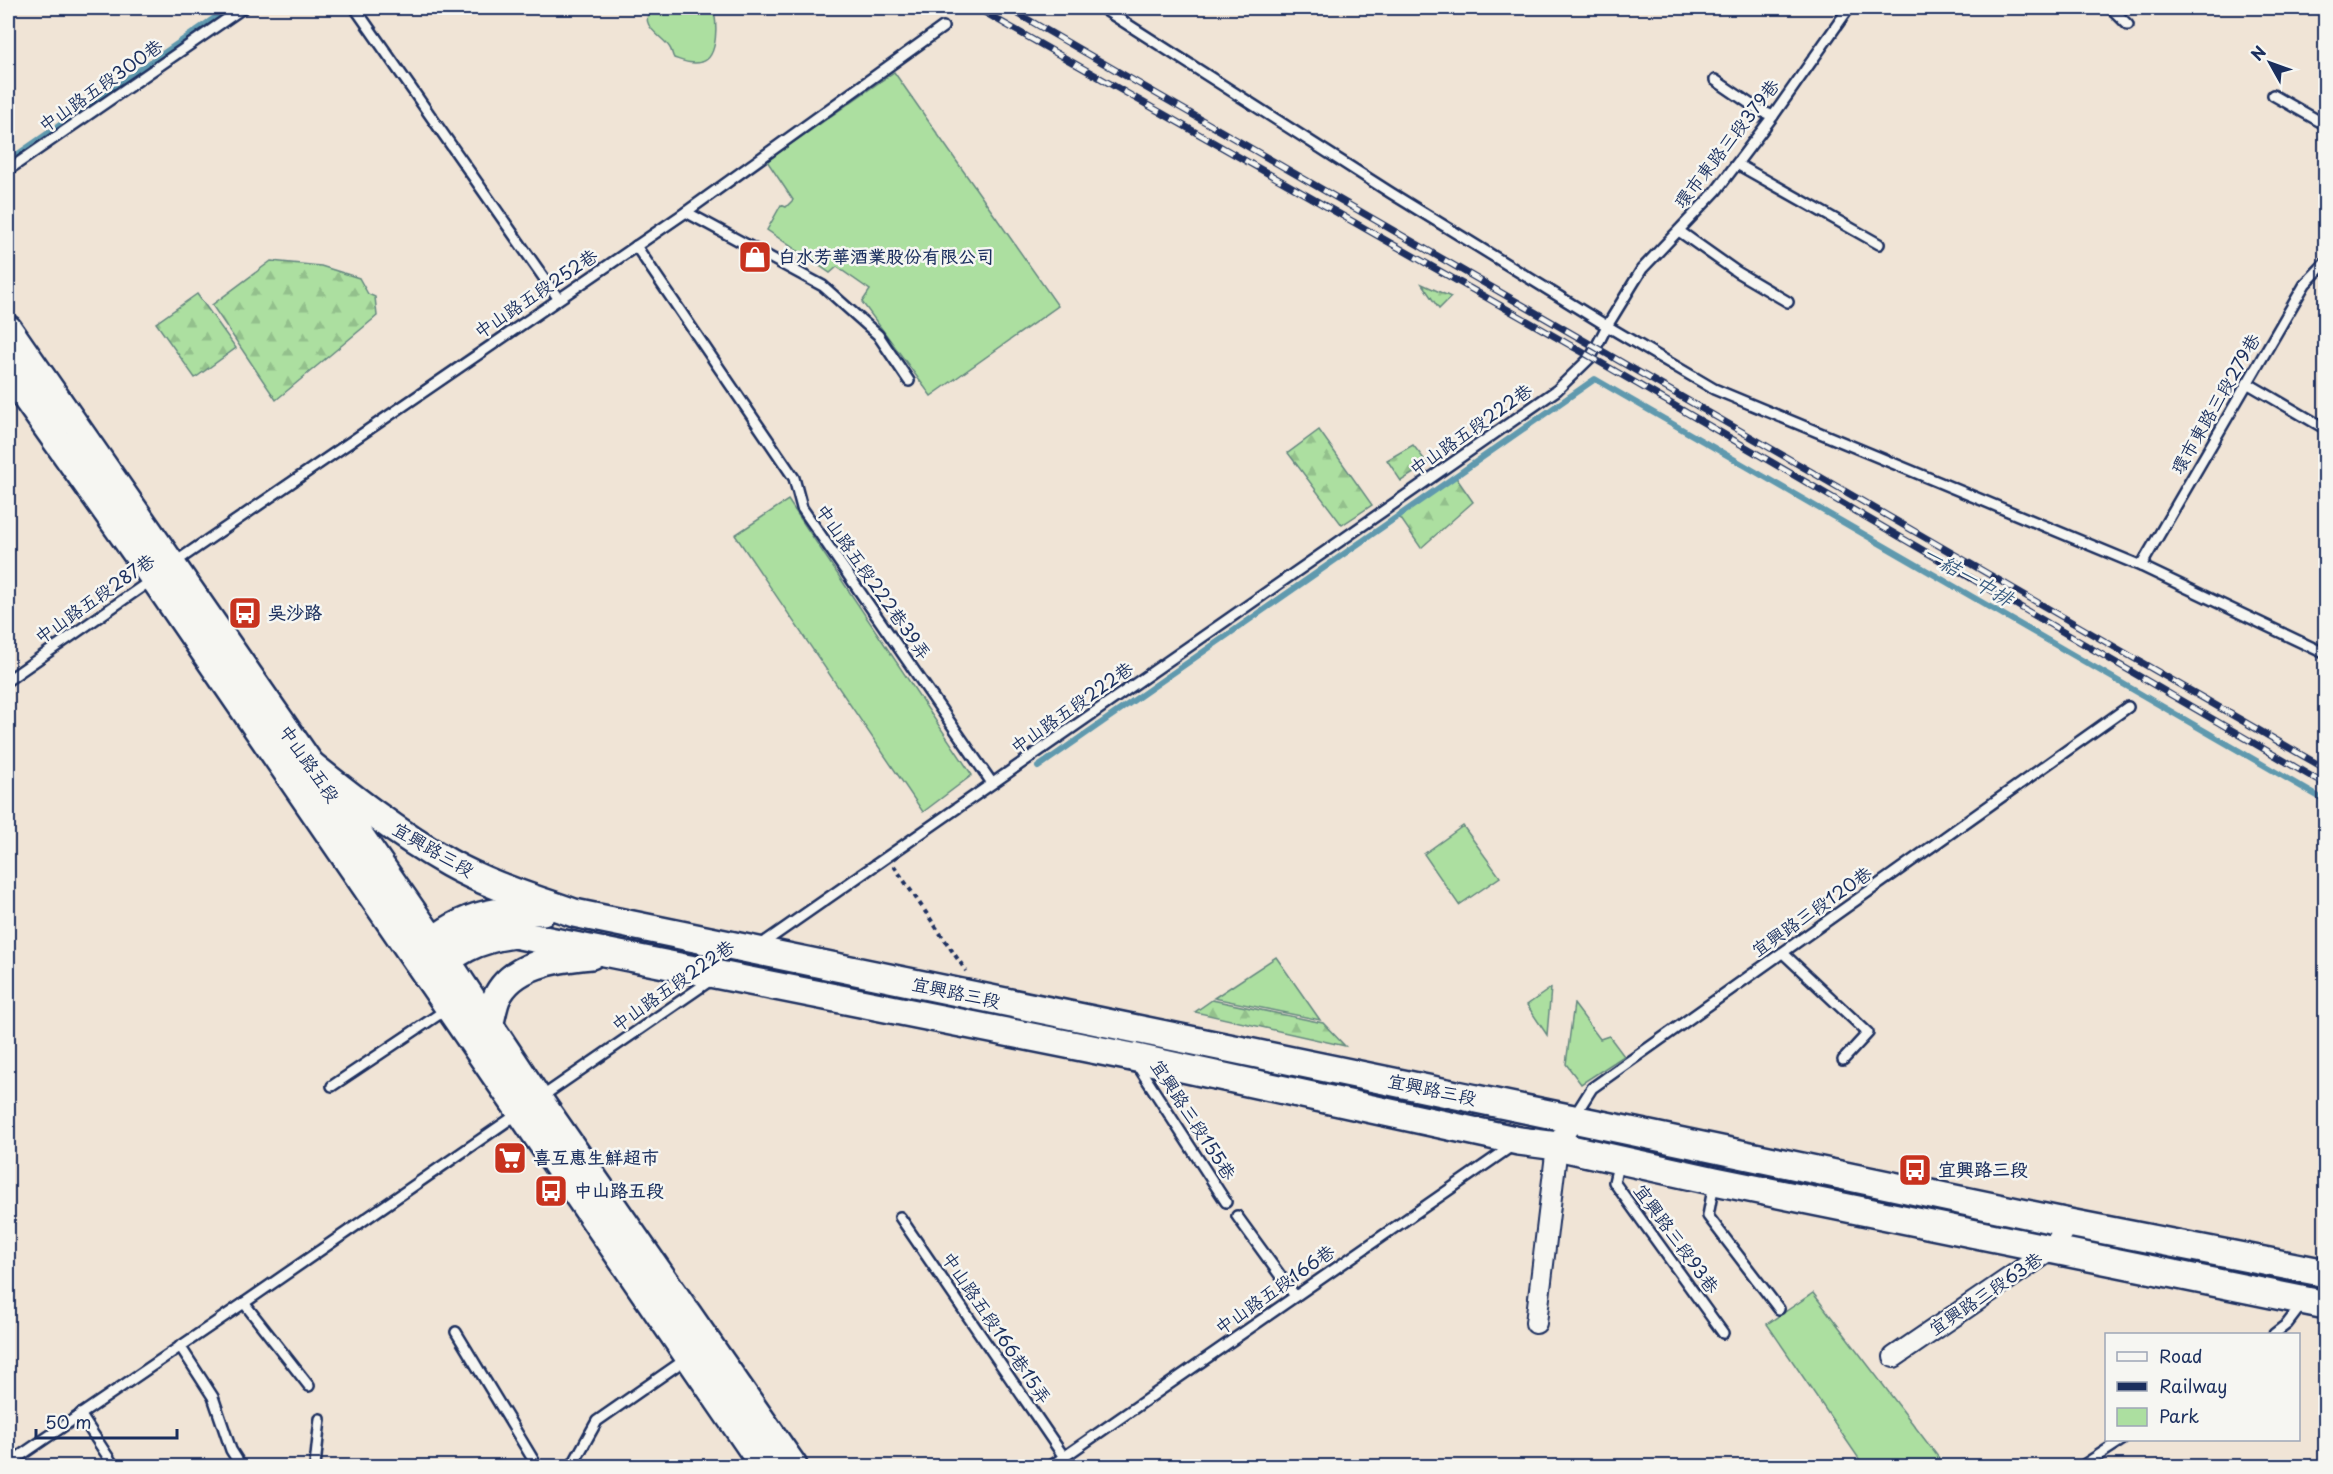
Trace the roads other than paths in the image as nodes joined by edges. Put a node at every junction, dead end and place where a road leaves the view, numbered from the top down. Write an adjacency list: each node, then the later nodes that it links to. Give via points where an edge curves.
1 (243, 8): 13 (lane, 中山路五段300巷)
2 (355, 8): 19 (lane)
3 (1102, 8): 21 (lane)
4 (1849, 8): 10 (lane, 環市東路三段379巷)
5 (2111, 8): 6 (lane)
6 (2128, 25)
7 (943, 27): 14 (lane, 中山路五段252巷)
8 (1715, 80): 10 (lane)
9 (2273, 95): 11 (lane)
10 (1773, 116): 12 (lane, 環市東路三段379巷)
11 (2325, 125)
12 (1737, 164): 15 (lane, 環市東路三段379巷); 16 (lane)
13 (8, 170)
14 (686, 212): 17 (lane, 中山路五段252巷); 24 (lane, via 823,286 878,335)
15 (1679, 231): 20 (lane); 21 (lane, 環市東路三段379巷, via 1642,269)
16 (1879, 244)
17 (636, 246): 19 (lane, 中山路五段252巷); 33 (lane, 中山路五段222巷39弄, via 794,478 802,508)
18 (2325, 262): 25 (lane, 環市東路三段279巷, via 2305,284)
19 (558, 298): 28 (lane, 中山路五段252巷)
20 (1788, 302)
21 (1606, 326): 27 (lane, via 1714,389); 33 (lane, 中山路五段222巷, via 1591,357 1557,390)
22 (8, 329): 28 (street, 中山路五段)
23 (8, 372): 28 (street, 中山路五段)
24 (909, 381)
25 (2247, 383): 26 (lane); 27 (lane, 環市東路三段279巷)
26 (2325, 429)
27 (2141, 566): 29 (lane)
28 (162, 572): 30 (lane, 中山路五段287巷); 32 (street, 中山路五段); 38 (street, 中山路五段)
29 (2325, 654)
30 (8, 680)
31 (2128, 707): 35 (lane, 宜興路三段120巷)
32 (306, 761): 34 (street, 宜興路三段, via 367,810 451,864 507,890); 38 (street, 中山路五段)
33 (992, 783): 37 (lane, 中山路五段222巷)
34 (574, 913): 37 (street, 宜興路三段); 38 (street, 宜興路三段, via 512,909 491,912 459,925)
35 (1783, 953): 43 (lane, via 1868,1033); 46 (lane, 宜興路三段120巷, via 1592,1088)
36 (610, 954): 38 (street, 宜興路三段, via 514,934 493,937); 39 (street, 宜興路三段); 41 (street, 宜興路三段, via 578,956 528,967 508,980 496,999)
37 (748, 954): 46 (street, 宜興路三段, via 986,999)
38 (430, 959): 40 (street, 中山路五段); 41 (street, 中山路五段)
39 (723, 971): 42 (street, 宜興路三段); 45 (lane, 中山路五段222巷)
40 (449, 1008): 44 (lane); 45 (street, 中山路五段)
41 (489, 1027): 45 (street, 中山路五段)
42 (1132, 1057): 46 (street, 宜興路三段); 49 (lane, 宜興路三段155巷)
43 (1843, 1060)
44 (332, 1086)
45 (530, 1105): 56 (lane, 中山路五段222巷); 64 (street, 中山路五段)
46 (1548, 1133): 47 (street, 宜興路三段); 52 (street, 宜興路三段); 55 (lane, 中山路五段166巷); 59 (street)
47 (1619, 1161): 48 (street, 宜興路三段); 61 (lane, 宜興路三段93巷, via 1614,1182)
48 (1715, 1181): 53 (street, 宜興路三段); 58 (lane, via 1708,1216)
49 (1226, 1202)
50 (1238, 1216): 55 (lane)
51 (900, 1217): 70 (lane, 中山路五段166巷15弄)
52 (2069, 1223): 53 (street, 宜興路三段63巷); 54 (street, 宜興路三段)
53 (2052, 1249): 57 (street, 宜興路三段); 65 (street, 宜興路三段63巷)
54 (2325, 1273)
55 (1295, 1296): 70 (lane, 中山路五段166巷)
56 (244, 1303): 63 (lane, 中山路五段222巷); 66 (lane)
57 (2315, 1303): 62 (lane)
58 (1779, 1309)
59 (1536, 1323)
60 (456, 1332): 75 (lane)
61 (1723, 1333)
62 (2276, 1333)
63 (180, 1347): 67 (lane, 中山路五段222巷); 73 (lane, via 213,1397)
64 (698, 1350): 76 (lane, via 597,1421); 77 (street, 中山路五段); 78 (street, 中山路五段)
65 (1894, 1357)
66 (309, 1386)
67 (80, 1414): 71 (lane, 中山路五段222巷); 72 (lane)
68 (320, 1419): 74 (lane)
69 (2121, 1441): 80 (lane)
70 (1064, 1458): 79 (lane, 中山路五段166巷)
71 (8, 1464)
72 (114, 1467)
73 (241, 1467)
74 (315, 1467)
75 (537, 1467)
76 (572, 1467)
77 (764, 1467)
78 (793, 1467)
79 (1051, 1467)
80 (2082, 1467)

